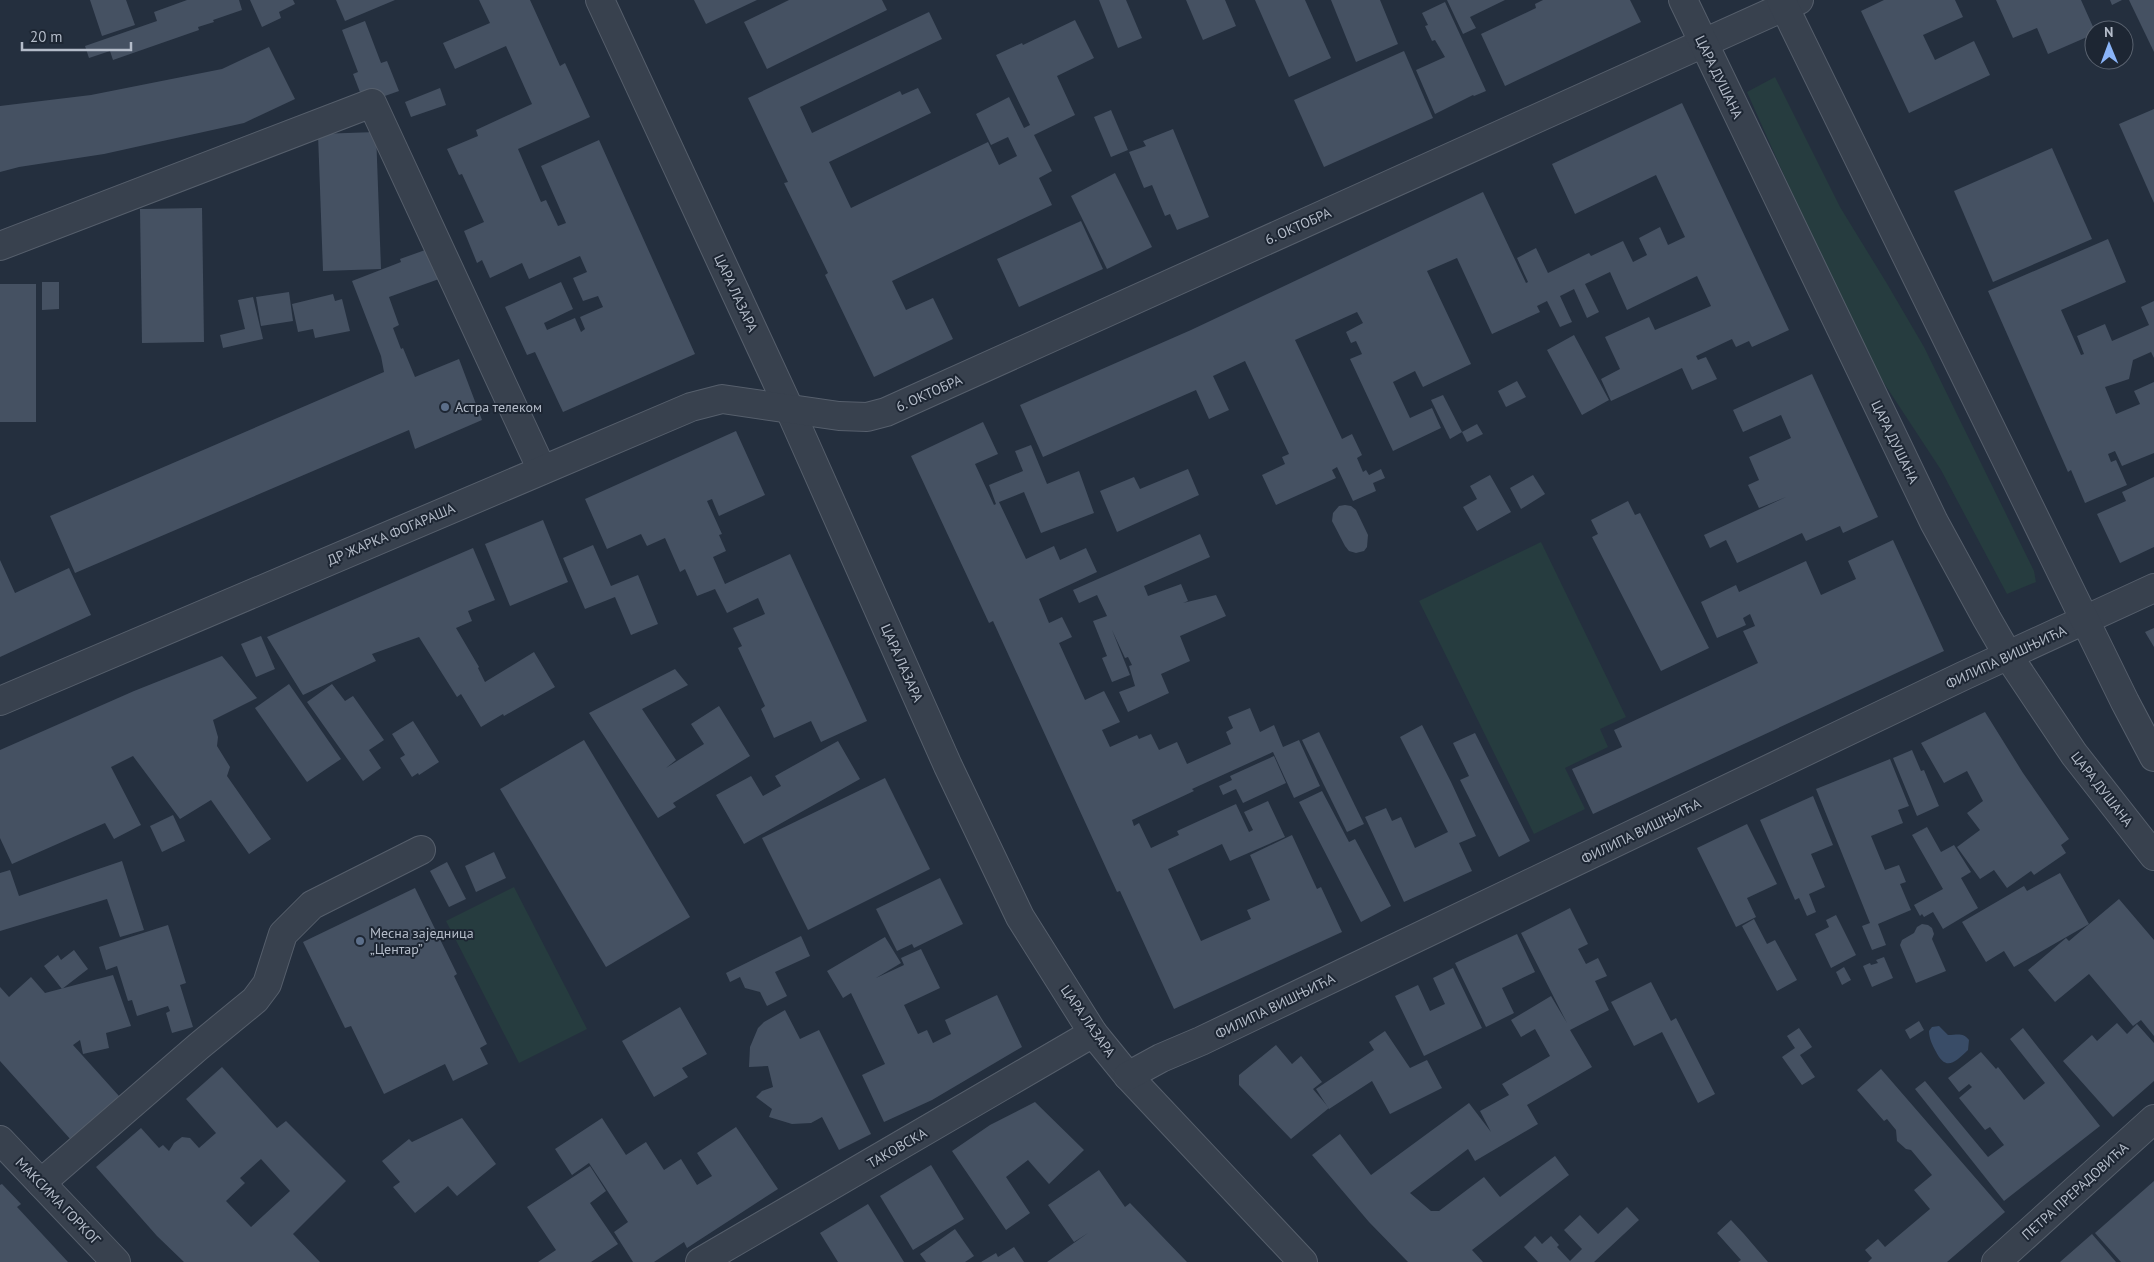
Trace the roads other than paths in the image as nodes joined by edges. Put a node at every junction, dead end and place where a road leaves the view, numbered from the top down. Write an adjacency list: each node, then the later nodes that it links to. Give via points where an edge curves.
1 (600, 0): 6 (street, ЦАРА ЛАЗАРА)
2 (1682, 0): 4 (street, ЦАРА ДУШАНА)
3 (1788, 2): 4 (street, 6. ОКТОБРА); 9 (street)
4 (1703, 43): 6 (street, 6. ОКТОБРА, via 886,412 867,417 839,416); 10 (street, ЦАРА ДУШАНА, via 1934,522)
5 (0, 246): 7 (street, via 372,103)
6 (789, 408): 7 (street, ДР ЖАРКА ФОГАРАША, via 722,399 691,407); 15 (street, ЦАРА ЛАЗАРА, via 948,766 1020,917)
7 (542, 470): 11 (street, ДР ЖАРКА ФОГАРАША)
8 (2154, 588): 9 (street, ФИЛИПА ВИШЊИЋА)
9 (2085, 620): 10 (street, ФИЛИПА ВИШЊИЋА); 12 (street)
10 (2009, 657): 14 (street, ЦАРА ДУШАНА, via 2074,754); 16 (street, ФИЛИПА ВИШЊИЋА, via 1963,676)
11 (0, 701)
12 (2154, 757)
13 (420, 850): 19 (street, via 312,905 284,934 267,984 255,1000)
14 (2154, 856)
15 (1093, 1034): 16 (street, ЦАРА ЛАЗАРА); 21 (street, ТАКОВСКА)
16 (1128, 1076): 22 (street, ЦАРА ЛАЗАРА)
17 (2154, 1119): 23 (street, ПЕТРА ПРЕРАДОВИЋА)
18 (0, 1140): 19 (street, МАКСИМА ГОРКОГ)
19 (41, 1183): 20 (street, МАКСИМА ГОРКОГ)
20 (116, 1262)
21 (700, 1262)
22 (1303, 1262)
23 (1996, 1262)

